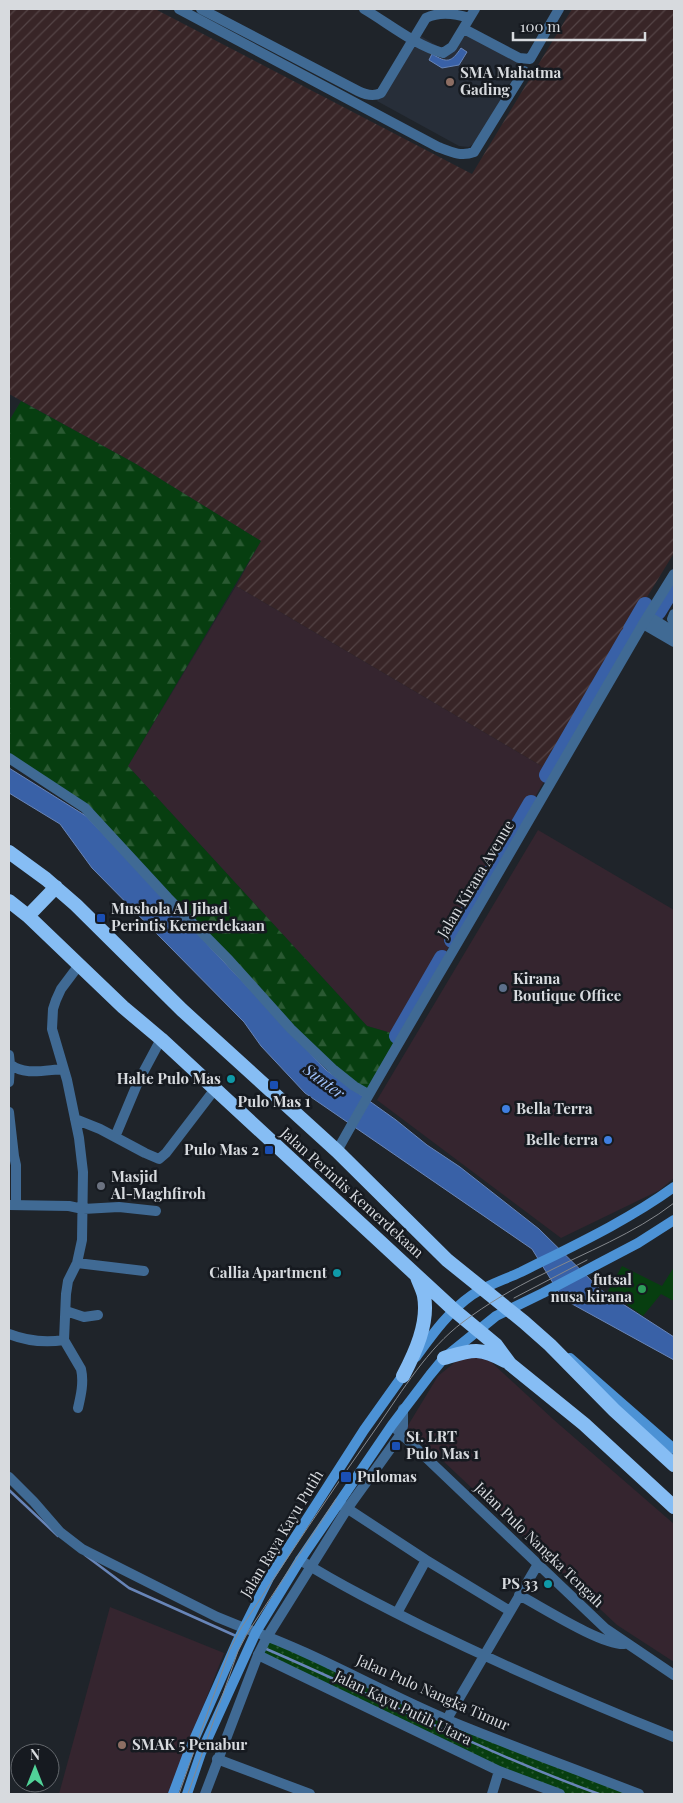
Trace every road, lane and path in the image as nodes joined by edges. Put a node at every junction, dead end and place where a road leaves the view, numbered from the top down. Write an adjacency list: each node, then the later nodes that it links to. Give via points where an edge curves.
1 (179, 9): 10 (street, via 438,147 457,154 474,152)
2 (364, 9): 9 (street)
3 (474, 9): 7 (street)
4 (559, 9): 8 (street, via 528,59 519,58)
5 (204, 10): 6 (street)
6 (219, 13): 9 (street, via 368,95 376,96 381,92)
7 (469, 18): 8 (street); 9 (street, via 452,13 433,14 421,24)
8 (464, 28): 9 (street, via 448,52 434,51)
9 (414, 40)
10 (524, 71)
11 (674, 574): 12 (street, Jalan Kirana Avenue)
12 (646, 620): 13 (street); 14 (street); 26 (street, Jalan Kirana Avenue)
13 (674, 623)
14 (674, 642)
15 (9, 758): 26 (street, via 85,808 291,1029)
16 (9, 852): 17 (highway, Jalan Perintis Kemerdekaan)
17 (56, 887): 19 (highway); 30 (highway, Jalan Perintis Kemerdekaan, via 182,1010)
18 (9, 901): 19 (highway, Jalan Perintis Kemerdekaan)
19 (28, 916): 20 (highway, Jalan Perintis Kemerdekaan)
20 (79, 965): 21 (highway, Jalan Perintis Kemerdekaan); 23 (street, via 61,989 53,1009 52,1029)
21 (161, 1039): 25 (highway, Jalan Perintis Kemerdekaan); 29 (street, via 138,1082)
22 (9, 1059): 23 (street, via 16,1069 27,1071); 24 (street)
23 (62, 1068): 28 (street)
24 (9, 1082)
25 (215, 1088): 29 (street, via 159,1159); 39 (highway, Jalan Perintis Kemerdekaan)
26 (367, 1096): 30 (street, Jalan Kirana Avenue)
27 (9, 1112): 31 (street)
28 (75, 1120): 29 (street); 34 (street, via 83,1172)
29 (115, 1137)
30 (338, 1151): 40 (highway, Jalan Perintis Kemerdekaan, via 448,1260)
31 (11, 1156): 33 (street, via 16,1165)
32 (674, 1186): 40 (main road, Jalan Raya Kayu Putih, via 624,1219)
33 (12, 1205): 34 (street)
34 (83, 1209): 35 (street, via 119,1207); 37 (street)
35 (156, 1211)
36 (674, 1220): 41 (main road, Jalan Raya Kayu Putih, via 543,1294)
37 (77, 1263): 38 (street); 42 (street, via 67,1287)
38 (144, 1271)
39 (415, 1274): 43 (highway, Jalan Perintis Kemerdekaan); 51 (highway, via 424,1294 424,1318 418,1343)
40 (483, 1288): 41 (highway, Jalan Perintis Kemerdekaan); 43 (main road, Jalan Raya Kayu Putih)
41 (509, 1308): 45 (main road, Jalan Raya Kayu Putih); 48 (highway, Jalan Perintis Kemerdekaan)
42 (66, 1311): 44 (street, via 84,1317); 47 (street)
43 (455, 1311): 45 (highway, Jalan Perintis Kemerdekaan); 51 (main road, Jalan Raya Kayu Putih, via 431,1336)
44 (98, 1314)
45 (477, 1330): 49 (main road, Jalan Raya Kayu Putih); 50 (highway, Jalan Perintis Kemerdekaan, via 496,1345)
46 (9, 1334): 47 (street, via 37,1341)
47 (64, 1340): 52 (street, via 81,1368 83,1385)
48 (550, 1345): 56 (main road, Jalan Perintis Kemerdekaan, via 583,1368); 57 (highway, Jalan Perintis Kemerdekaan)
49 (444, 1358): 50 (highway, via 466,1351 483,1351); 53 (main road, Jalan Raya Kayu Putih)
50 (510, 1364): 60 (highway, Jalan Perintis Kemerdekaan, via 584,1424)
51 (403, 1376): 69 (main road, Jalan Raya Kayu Putih, via 364,1430 269,1578)
52 (78, 1408)
53 (403, 1409): 54 (main road, Jalan Raya Kayu Putih); 55 (street)
54 (392, 1425): 55 (street, Jalan Pulo Nangka Tengah); 59 (main road, Jalan Raya Kayu Putih)
55 (401, 1434): 61 (street); 64 (street, Jalan Pulo Nangka Tengah)
56 (674, 1449)
57 (674, 1465)
58 (9, 1478): 69 (street, Jalan Pulo Nangka Timur, via 60,1532 82,1549)
59 (339, 1502): 61 (street); 62 (main road, Jalan Raya Kayu Putih)
60 (674, 1507)
61 (348, 1510): 63 (street); 65 (street)
62 (300, 1560): 65 (street); 70 (main road, Jalan Raya Kayu Putih)
63 (426, 1560): 67 (street); 68 (street)
64 (538, 1564): 66 (street); 73 (street, Jalan Pulo Nangka Tengah, via 606,1629)
65 (310, 1566): 68 (street); 71 (street)
66 (520, 1595): 67 (street); 73 (street, via 591,1634)
67 (510, 1611): 76 (street)
68 (397, 1613): 76 (street)
69 (243, 1629): 70 (street, Jalan Pulo Nangka Timur); 72 (main road, Jalan Raya Kayu Putih)
70 (255, 1633): 71 (street, Jalan Pulo Nangka Timur); 74 (main road, Jalan Raya Kayu Putih)
71 (266, 1639): 75 (street); 78 (street, Jalan Pulo Nangka Timur, via 356,1676)
72 (236, 1643): 74 (street, Jalan Kayu Putih Utara); 82 (main road, Jalan Raya Kayu Putih)
73 (628, 1644): 77 (street, Jalan Pulo Nangka Tengah)
74 (248, 1648): 75 (street, Jalan Kayu Putih Utara); 83 (main road, Jalan Raya Kayu Putih, via 201,1753)
75 (258, 1653): 80 (street); 81 (street, Jalan Kayu Putih Utara)
76 (484, 1656): 78 (street); 79 (street)
77 (674, 1675)
78 (447, 1719): 88 (street, Jalan Pulo Nangka Timur)
79 (674, 1737)
80 (218, 1759): 84 (street); 85 (street)
81 (499, 1771): 86 (street); 87 (street, Jalan Kayu Putih Utara)
82 (173, 1794)
83 (187, 1794)
84 (205, 1794)
85 (310, 1794)
86 (492, 1794)
87 (560, 1794)
88 (639, 1794)

